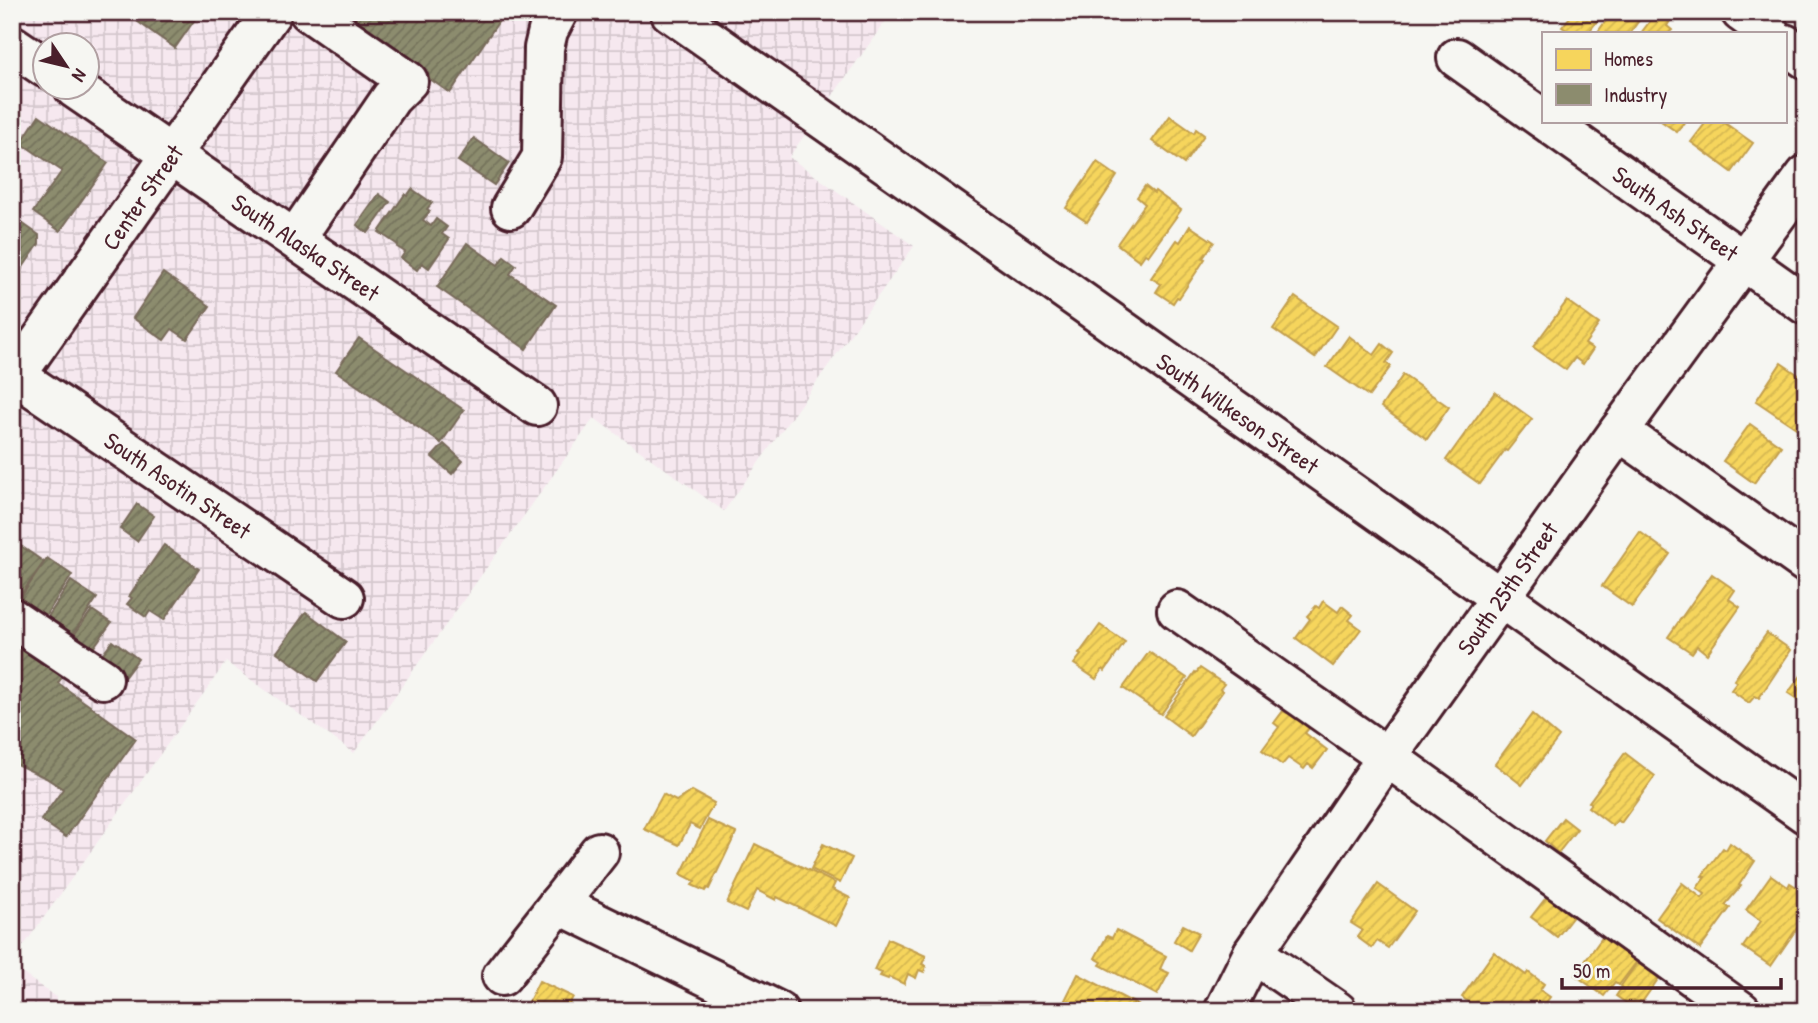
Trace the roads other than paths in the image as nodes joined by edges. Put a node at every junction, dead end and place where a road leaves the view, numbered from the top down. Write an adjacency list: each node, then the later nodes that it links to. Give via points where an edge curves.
1 (272, 12): 15 (street, Center Street)
2 (309, 12): 18 (street, via 408,81)
3 (558, 12): 17 (street, via 544,48 542,157)
4 (670, 12): 26 (street, South Wilkeson Street)
5 (1741, 12): 6 (street)
6 (1769, 32)
7 (12, 45): 10 (street)
8 (1786, 45): 11 (street)
9 (1457, 58): 13 (street, South Ash Street)
10 (32, 59)
11 (1806, 59)
12 (94, 102): 15 (street, South Alaska Street)
13 (1542, 119)
14 (1547, 122): 19 (street, South Ash Street)
15 (172, 155): 18 (street, South Alaska Street); 21 (street, Center Street)
16 (1806, 175): 19 (street, South 25th Street)
17 (512, 208)
18 (295, 239): 22 (street, South Alaska Street)
19 (1744, 261): 20 (street, South Ash Street); 23 (street, South 25th Street)
20 (1806, 305)
21 (14, 376): 25 (street, South Asotin Street)
22 (537, 406)
23 (1619, 431): 24 (street); 26 (street, South 25th Street)
24 (1806, 563)
25 (344, 598)
26 (1499, 598): 30 (street, South 25th Street); 31 (street, South Wilkeson Street)
27 (1177, 610): 30 (street)
28 (12, 618): 29 (street)
29 (103, 679)
30 (1387, 757): 34 (street, South 25th Street); 39 (street)
31 (1806, 814)
32 (599, 852): 33 (street)
33 (558, 904): 35 (street); 36 (street)
34 (1253, 953): 37 (street, South 25th Street); 38 (street)
35 (502, 976)
36 (778, 1011)
37 (1224, 1011)
38 (1337, 1011)
39 (1741, 1011)

